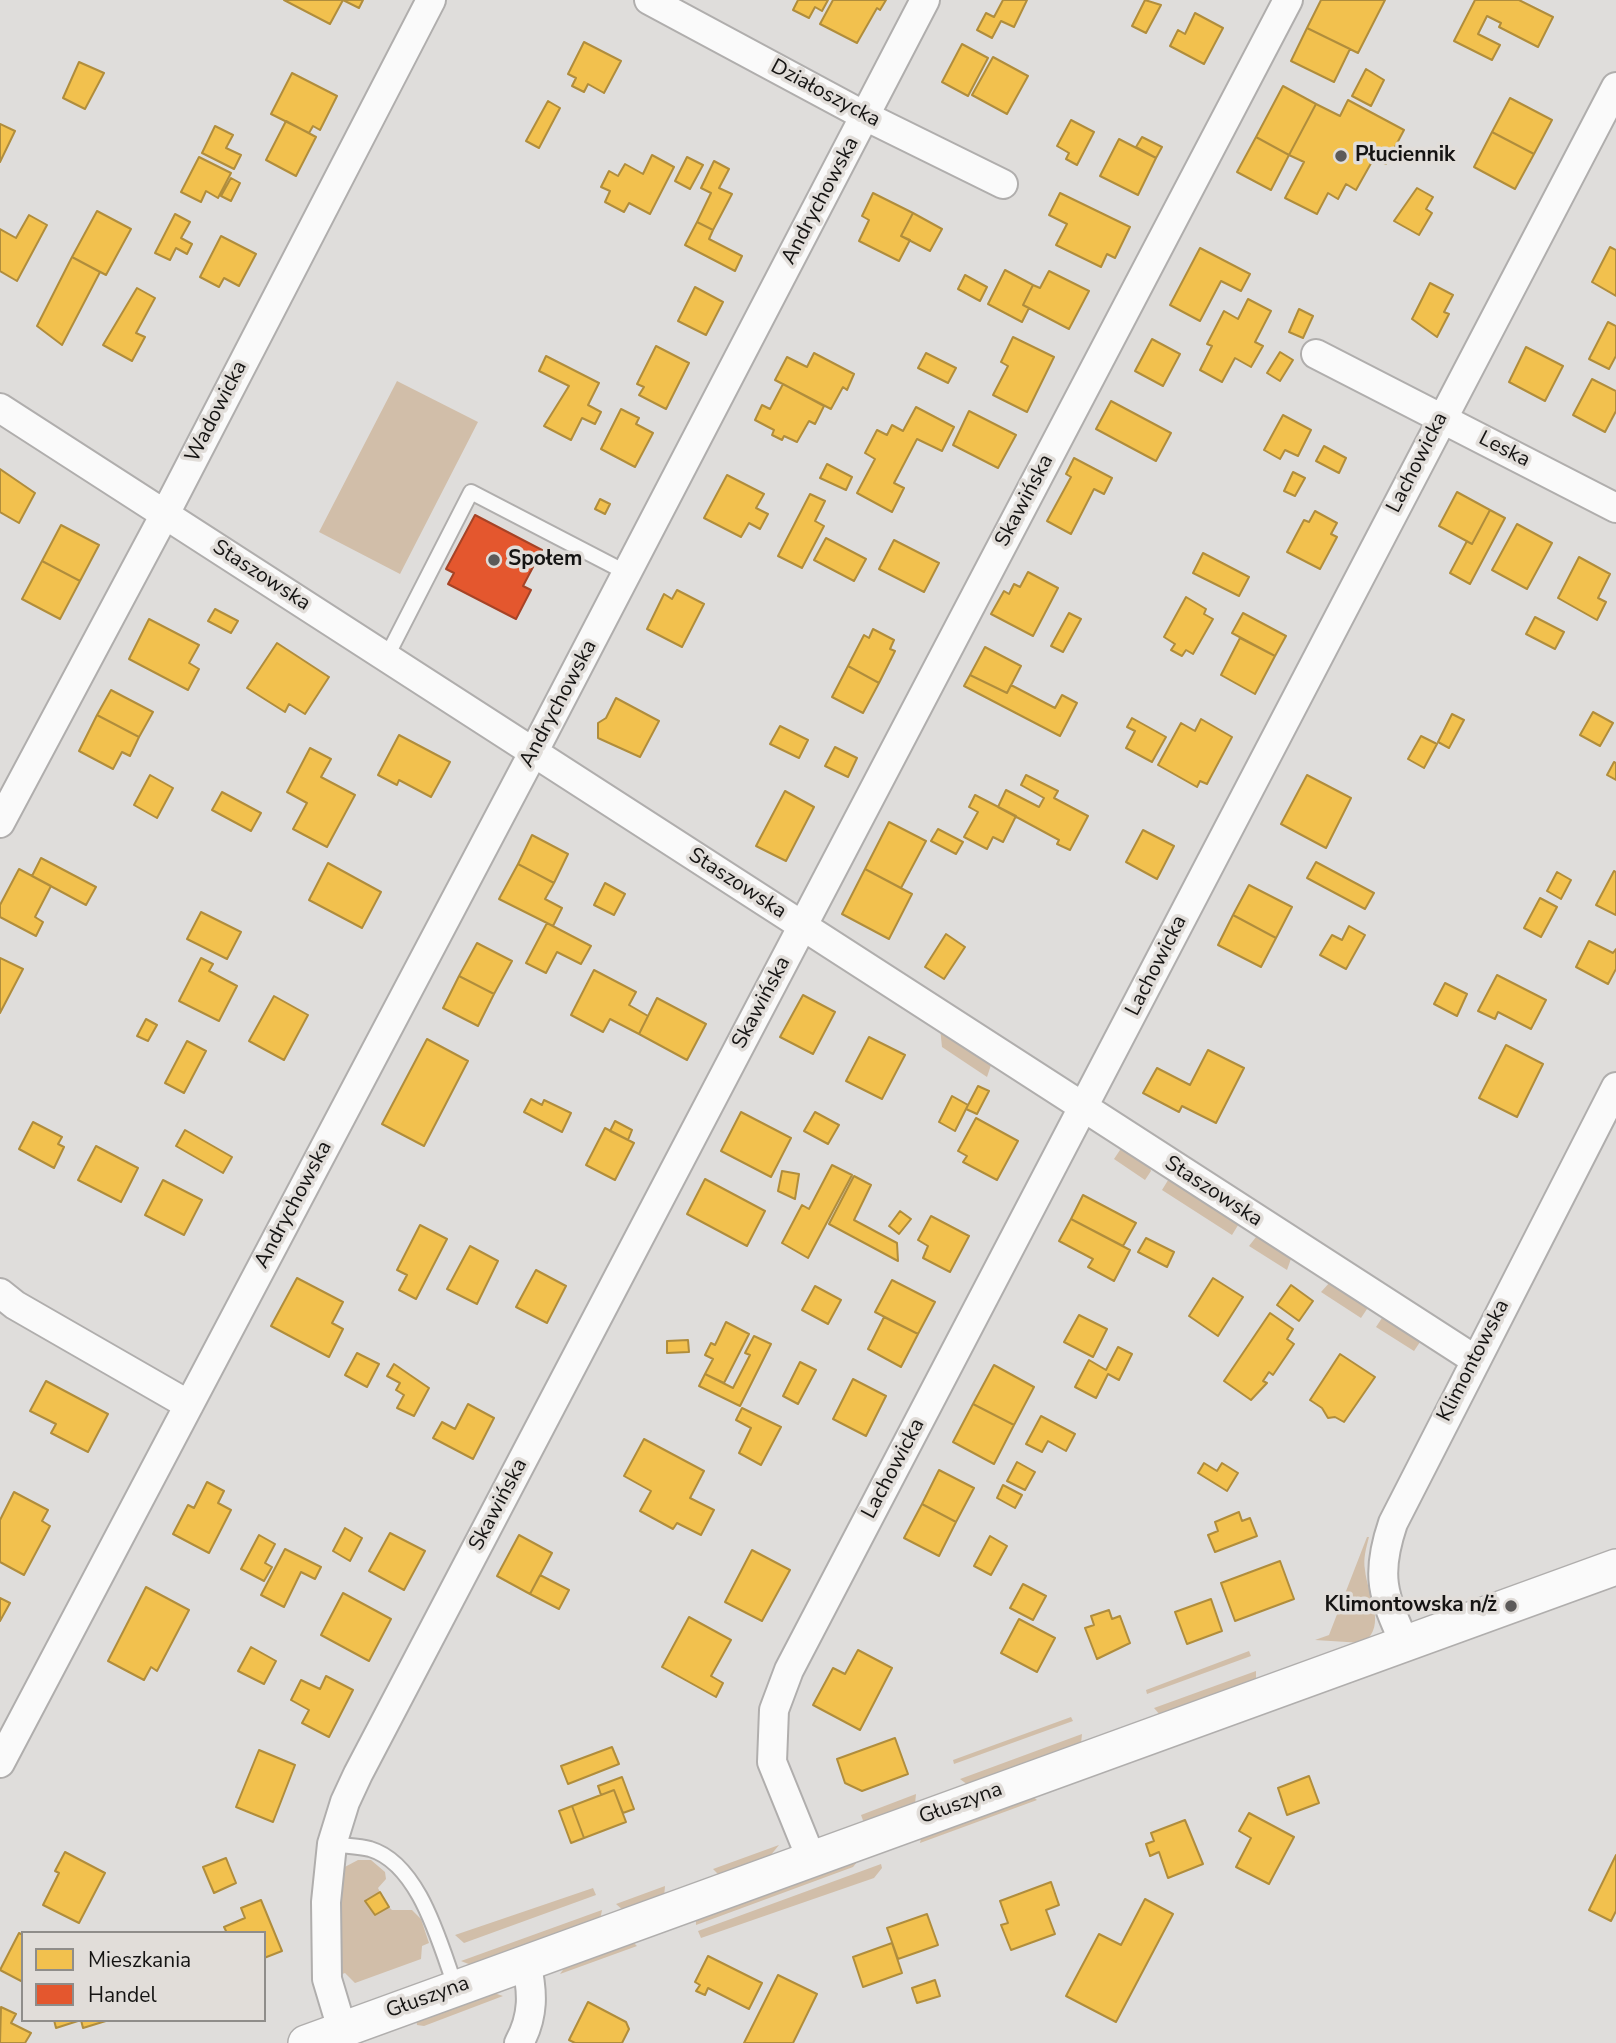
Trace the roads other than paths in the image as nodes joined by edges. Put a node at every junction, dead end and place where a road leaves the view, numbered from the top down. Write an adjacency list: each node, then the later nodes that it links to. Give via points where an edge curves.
1 (431, 0): 12 (street, Wadowicka)
2 (649, 0): 6 (street, Działoszycka)
3 (925, 0): 6 (street, Andrychowska)
4 (1287, 0): 17 (street, Skawińska)
5 (1616, 87): 10 (street, Lachowicka)
6 (865, 116): 7 (street, Działoszycka); 13 (street, Andrychowska)
7 (1003, 184)
8 (1316, 354): 10 (street, Leska)
9 (0, 408): 12 (street, Staszowska)
10 (1442, 418): 11 (street, Leska); 19 (street, Lachowicka)
11 (1616, 508)
12 (165, 514): 14 (street, Staszowska); 16 (street, Wadowicka)
13 (627, 573): 14 (lane, via 471,492); 15 (street, Andrychowska)
14 (387, 658): 15 (street, Staszowska)
15 (533, 753): 17 (street, Staszowska); 22 (street, Andrychowska)
16 (0, 823)
17 (802, 926): 19 (street, Staszowska); 26 (street, Skawińska, via 358,1774)
18 (1616, 1087): 21 (street, Klimontowska)
19 (1083, 1108): 21 (street, Staszowska); 27 (street, Lachowicka, via 789,1670 774,1710 772,1762)
20 (0, 1293): 22 (street)
21 (1474, 1359): 24 (street, Klimontowska, via 1400,1503 1384,1550 1385,1596)
22 (189, 1405): 25 (street, Andrychowska)
23 (1616, 1567): 24 (street, Głuszyna)
24 (1405, 1644): 27 (street, Głuszyna)
25 (0, 1763)
26 (332, 1844): 29 (lane, via 370,1849 407,1877 426,1908); 30 (street, Skawińska, via 326,1970)
27 (811, 1858): 28 (street, Głuszyna)
28 (526, 1962): 29 (street, Głuszyna); 32 (street, via 531,2011)
29 (456, 1988): 30 (street, Głuszyna)
30 (342, 2029): 31 (street, Głuszyna)
31 (306, 2043)
32 (519, 2043)

